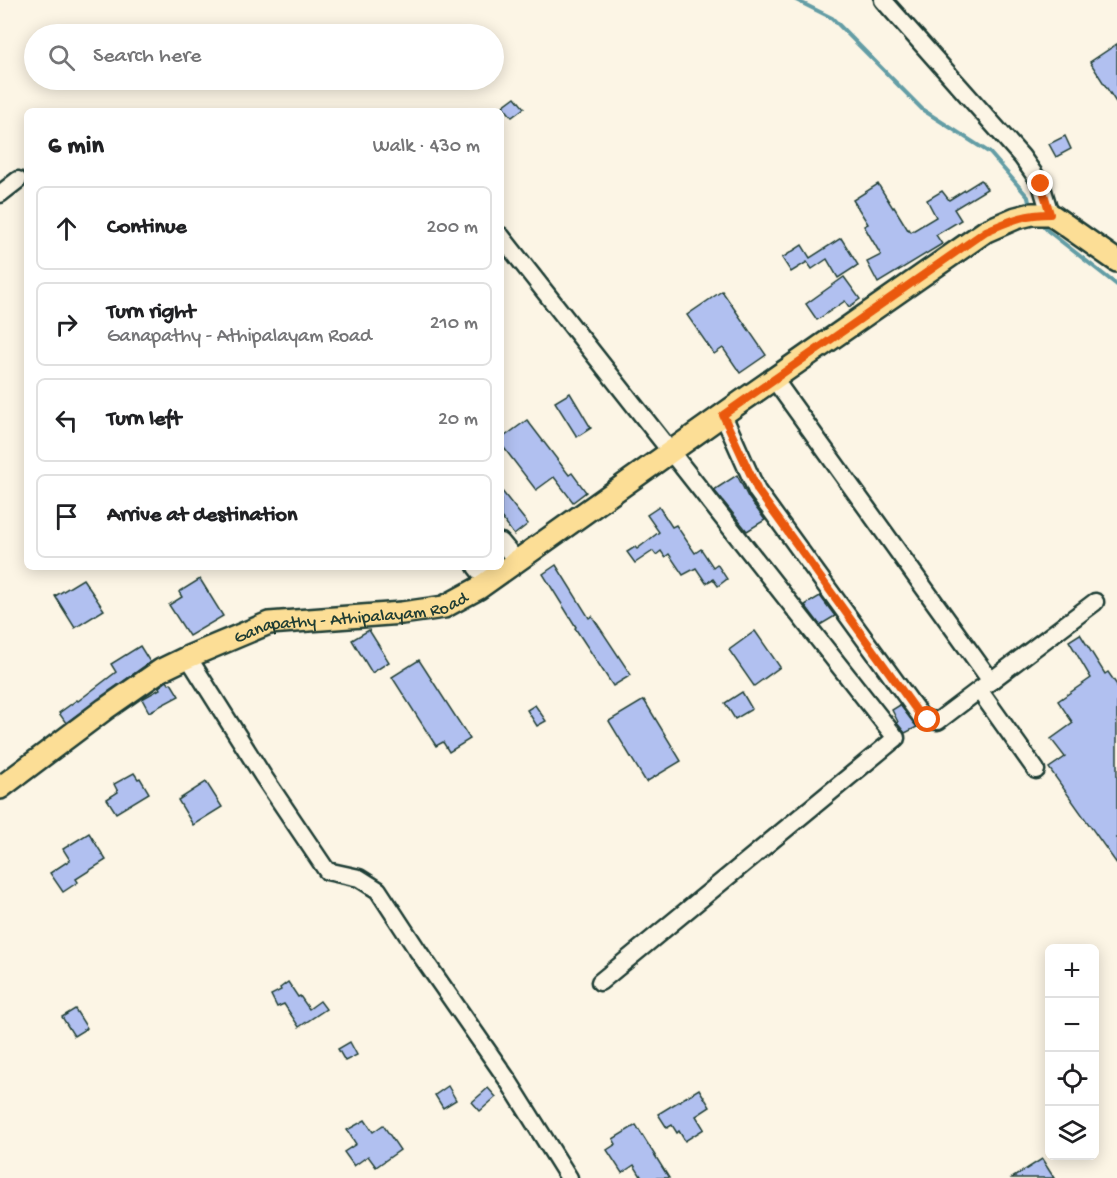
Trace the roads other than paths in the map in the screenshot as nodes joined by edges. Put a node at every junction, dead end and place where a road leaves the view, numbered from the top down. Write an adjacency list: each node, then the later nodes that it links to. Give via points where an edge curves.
1 (883, 0): 4 (street, via 1022,157 1041,184)
2 (18, 180): 3 (street)
3 (0, 194)
4 (1050, 214): 6 (main road); 7 (main road, Ganapathy - Athipalayam Road, via 1016,218 986,231)
5 (504, 240): 9 (street)
6 (1117, 261)
7 (774, 379): 8 (main road, Ganapathy - Athipalayam Road); 16 (street)
8 (723, 415): 9 (main road, Ganapathy - Athipalayam Road); 16 (street, via 758,491 922,718 938,721)
9 (670, 452): 11 (main road, Ganapathy - Athipalayam Road); 19 (street, via 896,738)
10 (504, 546): 11 (street)
11 (517, 561): 12 (main road, Ganapathy - Athipalayam Road)
12 (504, 566)
13 (482, 574): 15 (main road, Ganapathy - Athipalayam Road, via 479,588 444,607 269,623)
14 (1095, 602): 16 (street)
15 (188, 657): 18 (main road, Ganapathy - Athipalayam Road, via 123,696); 20 (street, via 327,871 359,878 378,890 507,1078)
16 (985, 686): 17 (street)
17 (1036, 770)
18 (0, 788)
19 (600, 982)
20 (568, 1178)

